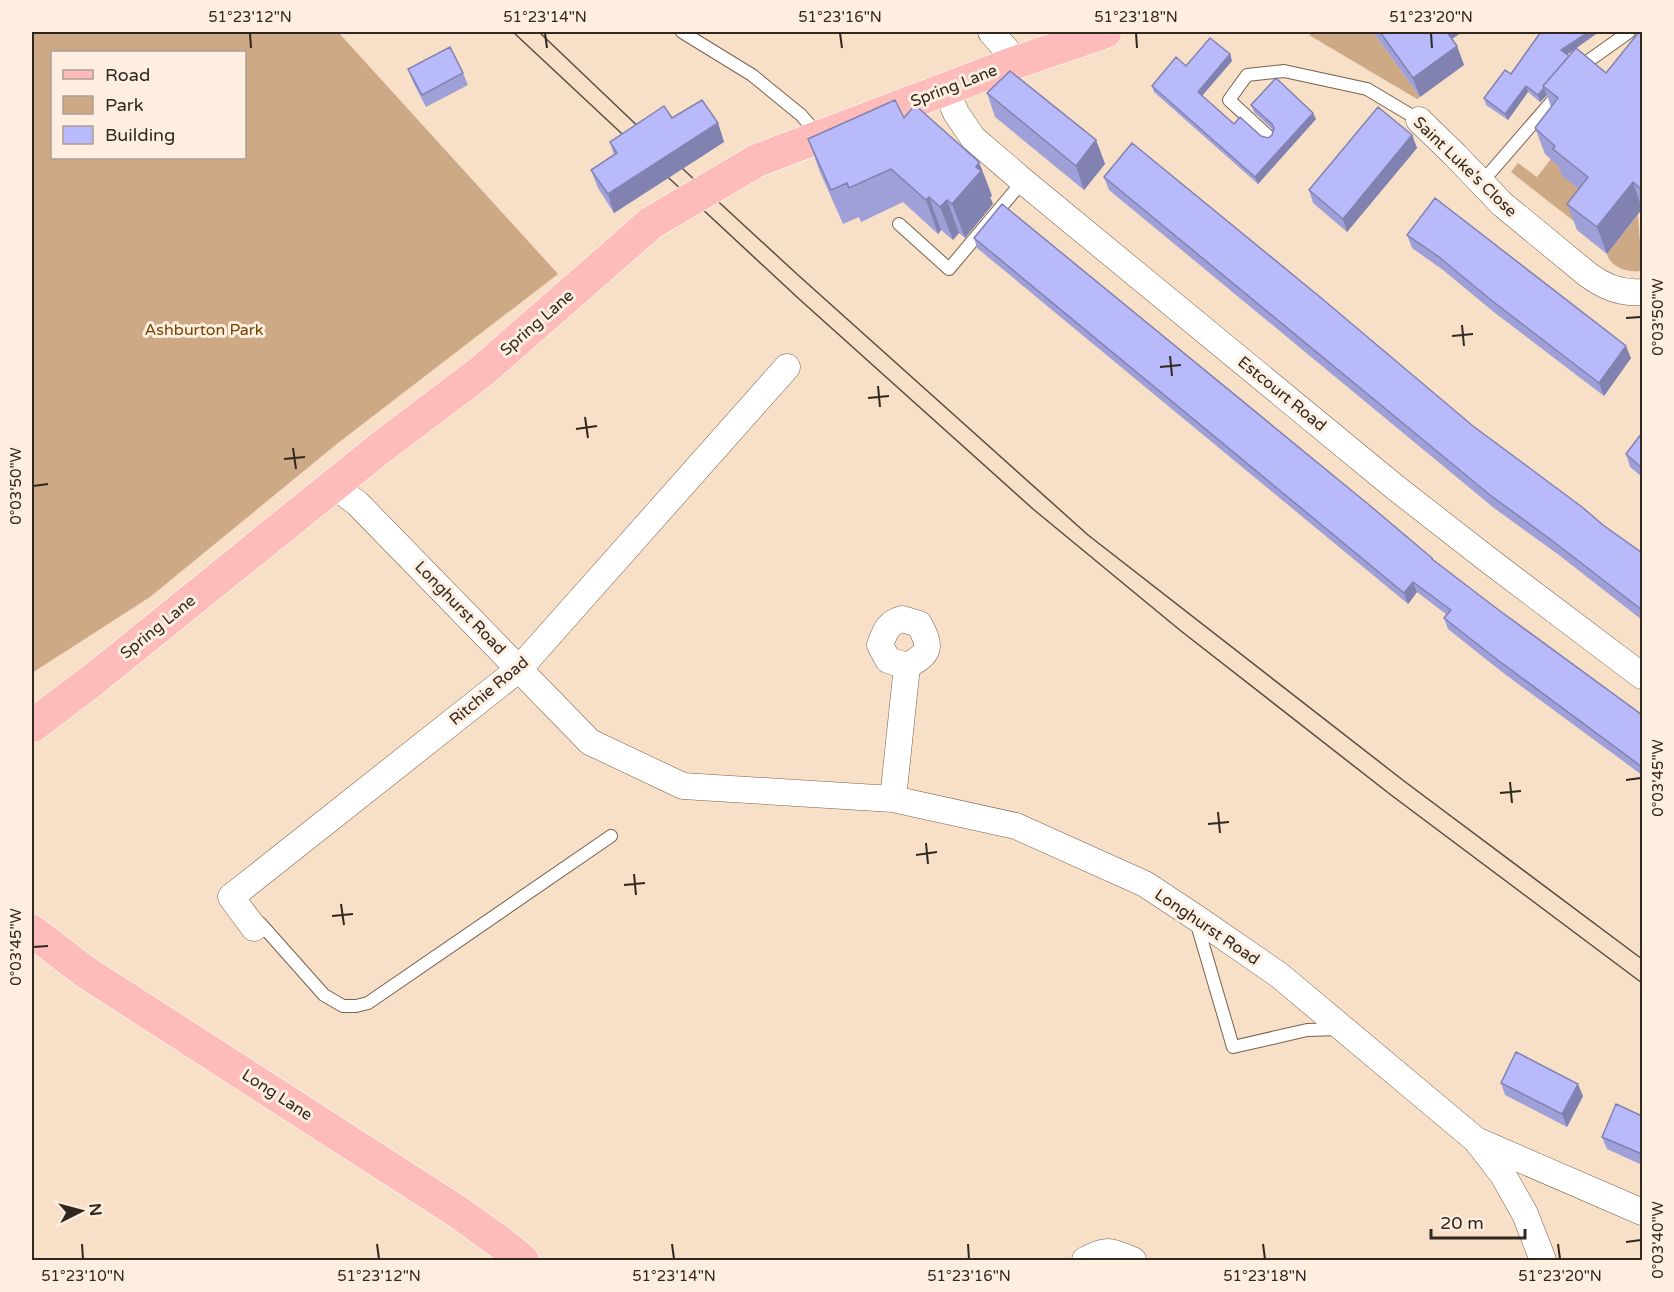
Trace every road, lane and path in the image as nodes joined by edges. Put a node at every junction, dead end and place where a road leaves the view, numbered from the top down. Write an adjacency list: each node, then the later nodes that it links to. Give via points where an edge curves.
1 (682, 32): 8 (lane, via 752,75)
2 (991, 32): 5 (street)
3 (1105, 32): 5 (main road, Spring Lane)
4 (1629, 32): 11 (lane, via 1584,64)
5 (1017, 62): 6 (main road, Spring Lane)
6 (946, 89): 8 (main road, Spring Lane); 10 (street, Estcourt Road, via 973,138)
7 (1419, 120): 9 (lane, Saint Luke's Close, via 1367,89 1284,71 1247,75 1229,100); 11 (street, Saint Luke's Close)
8 (820, 136): 15 (main road, Spring Lane, bridge, via 756,161 651,224 482,371)
9 (1268, 136)
10 (1023, 181): 12 (lane, via 949,269); 18 (street, Estcourt Road, via 1405,494)
11 (1482, 182): 13 (street, Saint Luke's Close, via 1502,204 1601,284 1615,290)
12 (899, 224)
13 (1642, 292)
14 (787, 367): 17 (street, Ritchie Road)
15 (334, 486): 17 (street, Longhurst Road, via 357,503); 19 (main road, Spring Lane)
16 (906, 666): 20 (street)
17 (519, 669): 20 (street, Longhurst Road, via 590,742 683,786); 23 (street, Ritchie Road, via 231,897)
18 (1642, 676)
19 (32, 726)
20 (893, 799): 22 (street, Longhurst Road, via 1016,826 1145,884)
21 (611, 836): 23 (lane, via 368,1003 343,1006 324,995 260,923)
22 (1195, 917): 25 (street, Longhurst Road, via 1279,975); 25 (lane, via 1233,1047 1307,1030)
23 (254, 928)
24 (32, 932): 28 (main road, Long Lane, via 84,971 459,1212)
25 (1342, 1029): 26 (street, Longhurst Road)
26 (1476, 1140): 27 (street, Longhurst Road); 31 (street, Longhurst Road, via 1503,1175)
27 (1642, 1212)
28 (522, 1260)
29 (1084, 1260): 30 (street, via 1100,1252)
30 (1133, 1260)
31 (1544, 1260)

